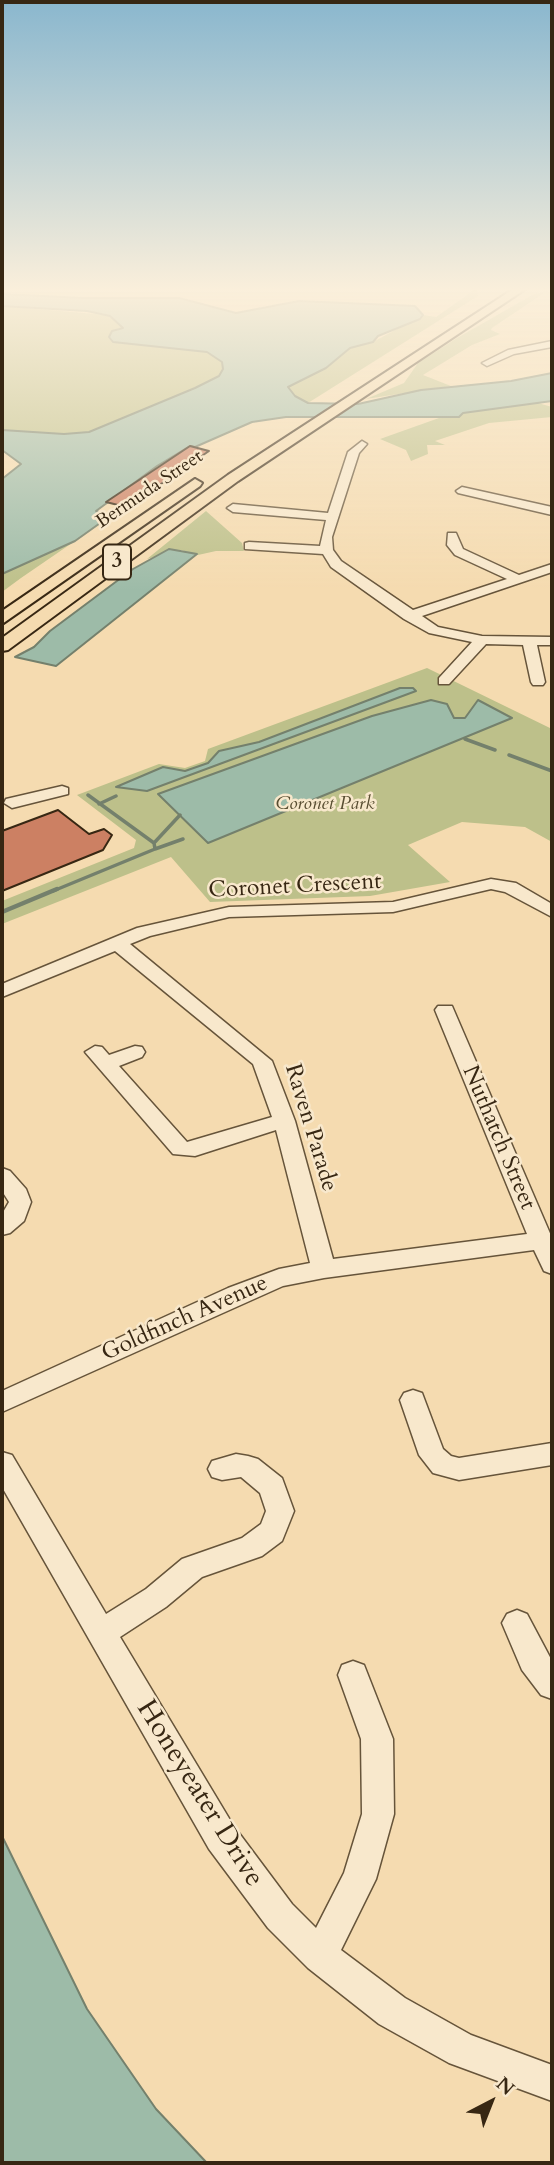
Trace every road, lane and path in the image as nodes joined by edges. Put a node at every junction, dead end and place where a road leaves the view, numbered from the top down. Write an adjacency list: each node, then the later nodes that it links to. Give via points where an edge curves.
1 (369, 389): 18 (main road, Bermuda Street / 3, via 203,499)
2 (362, 444): 7 (street, via 354,452)
3 (207, 475): 14 (main road, Bermuda Street / 3)
4 (462, 491): 6 (street)
5 (233, 508): 7 (street)
6 (552, 511)
7 (332, 517): 10 (street)
8 (452, 536): 12 (street, via 459,552)
9 (249, 545): 10 (street)
10 (327, 550): 13 (street, via 344,572)
11 (552, 568): 12 (street)
12 (518, 579): 13 (street)
13 (409, 616): 15 (street, via 447,634)
14 (2, 619)
15 (482, 640): 16 (street); 19 (street)
16 (529, 641): 17 (street); 20 (street)
17 (552, 641)
18 (2, 646)
19 (444, 681)
20 (538, 682)
21 (62, 791): 22 (street)
22 (5, 805)
23 (552, 912): 24 (street, Coronet Crescent, via 510,887 484,884 393,907 229,912 174,923)
24 (117, 943): 25 (street, Coronet Crescent); 28 (street, Raven Parade, via 262,1061)
25 (2, 991)
26 (444, 1010): 31 (street, Nuthatch Street)
27 (135, 1052): 28 (street, via 101,1058 181,1149 195,1149)
28 (284, 1121): 33 (street, Raven Parade)
29 (2, 1176): 30 (street, via 20,1202 16,1215)
30 (2, 1227)
31 (542, 1241): 32 (street, Nuthatch Street); 33 (street, Goldfinch Avenue)
32 (552, 1265)
33 (324, 1269): 35 (street, Goldfinch Avenue, via 246,1290)
34 (413, 1401): 36 (street, via 432,1455 443,1465 458,1469)
35 (2, 1402)
36 (552, 1454)
37 (2, 1463): 40 (street, Honeyeater Drive)
38 (222, 1469): 40 (street, via 248,1467 272,1486 280,1511 272,1532 252,1547 192,1568)
39 (517, 1623): 42 (street, via 533,1660)
40 (102, 1633): 43 (street, Honeyeater Drive, via 234,1859)
41 (353, 1675): 43 (street, via 377,1739 378,1814 359,1879)
42 (552, 1685)
43 (320, 1956): 44 (street, Honeyeater Drive, via 368,1995 439,2038)
44 (552, 2083)

